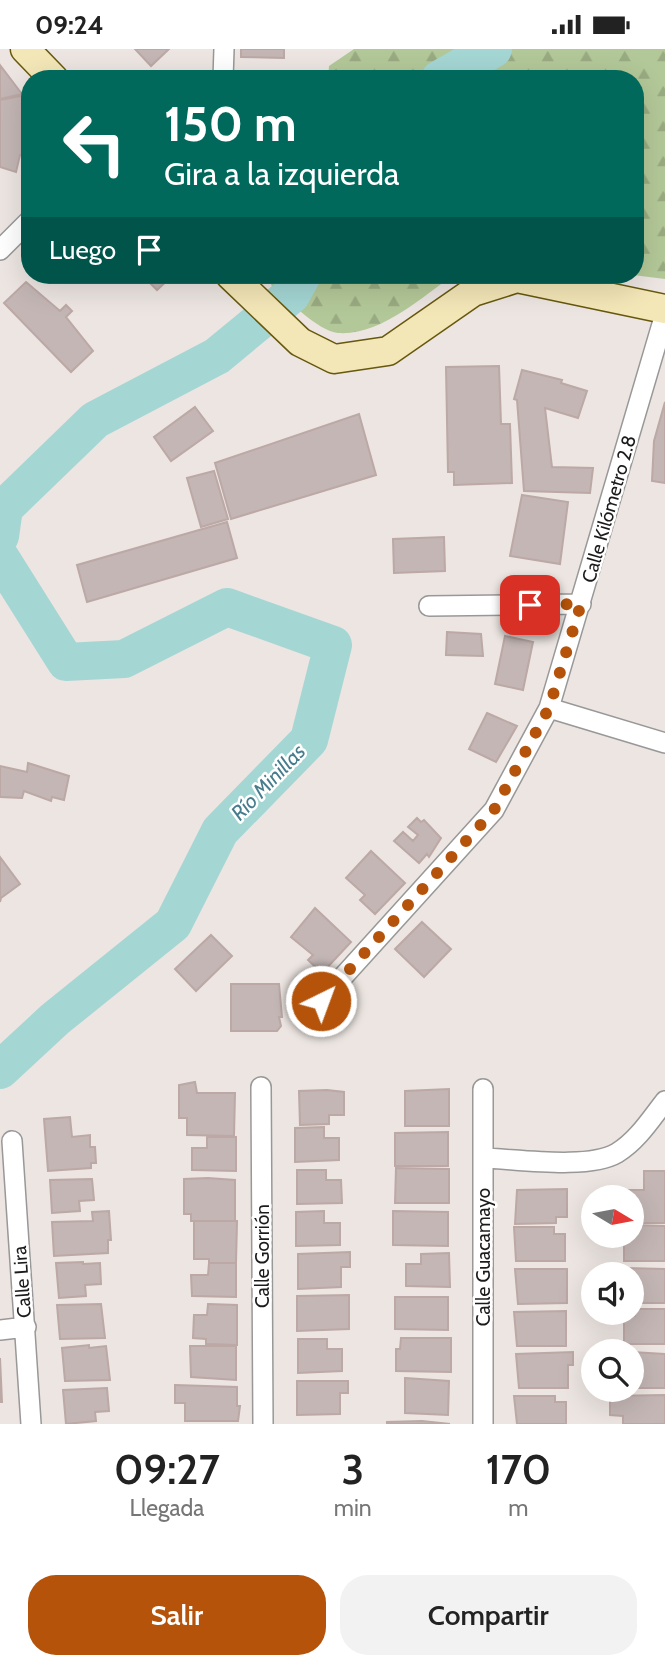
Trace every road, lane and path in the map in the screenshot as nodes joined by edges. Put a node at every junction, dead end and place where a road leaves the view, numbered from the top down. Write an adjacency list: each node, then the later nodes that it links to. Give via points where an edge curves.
1 (25, 49): 3 (street)
2 (224, 49): 4 (street)
3 (45, 70)
4 (223, 70)
5 (21, 229): 6 (street)
6 (0, 250)
7 (239, 284): 8 (street, via 300,342 334,359 388,351 473,292)
8 (498, 284)
9 (544, 284): 10 (street)
10 (665, 311): 11 (street, Calle Kilómetro 2.8)
11 (581, 604): 12 (street); 13 (street, Calle Kilómetro 2.8)
12 (429, 606)
13 (549, 708): 14 (street); 15 (street, Calle Kilómetro 2.8, via 494,810)
14 (665, 744)
15 (321, 1001)
16 (261, 1087): 24 (street, Calle Gorrión)
17 (483, 1089): 20 (street, Calle Guacamayo)
18 (665, 1101): 20 (street, via 643,1130 616,1154 586,1161)
19 (12, 1141): 21 (street, Calle Lira)
20 (483, 1158): 25 (street, Calle Guacamayo)
21 (26, 1327): 22 (street); 23 (street, Calle Lira)
22 (0, 1330)
23 (31, 1424)
24 (263, 1424)
25 (483, 1424)

